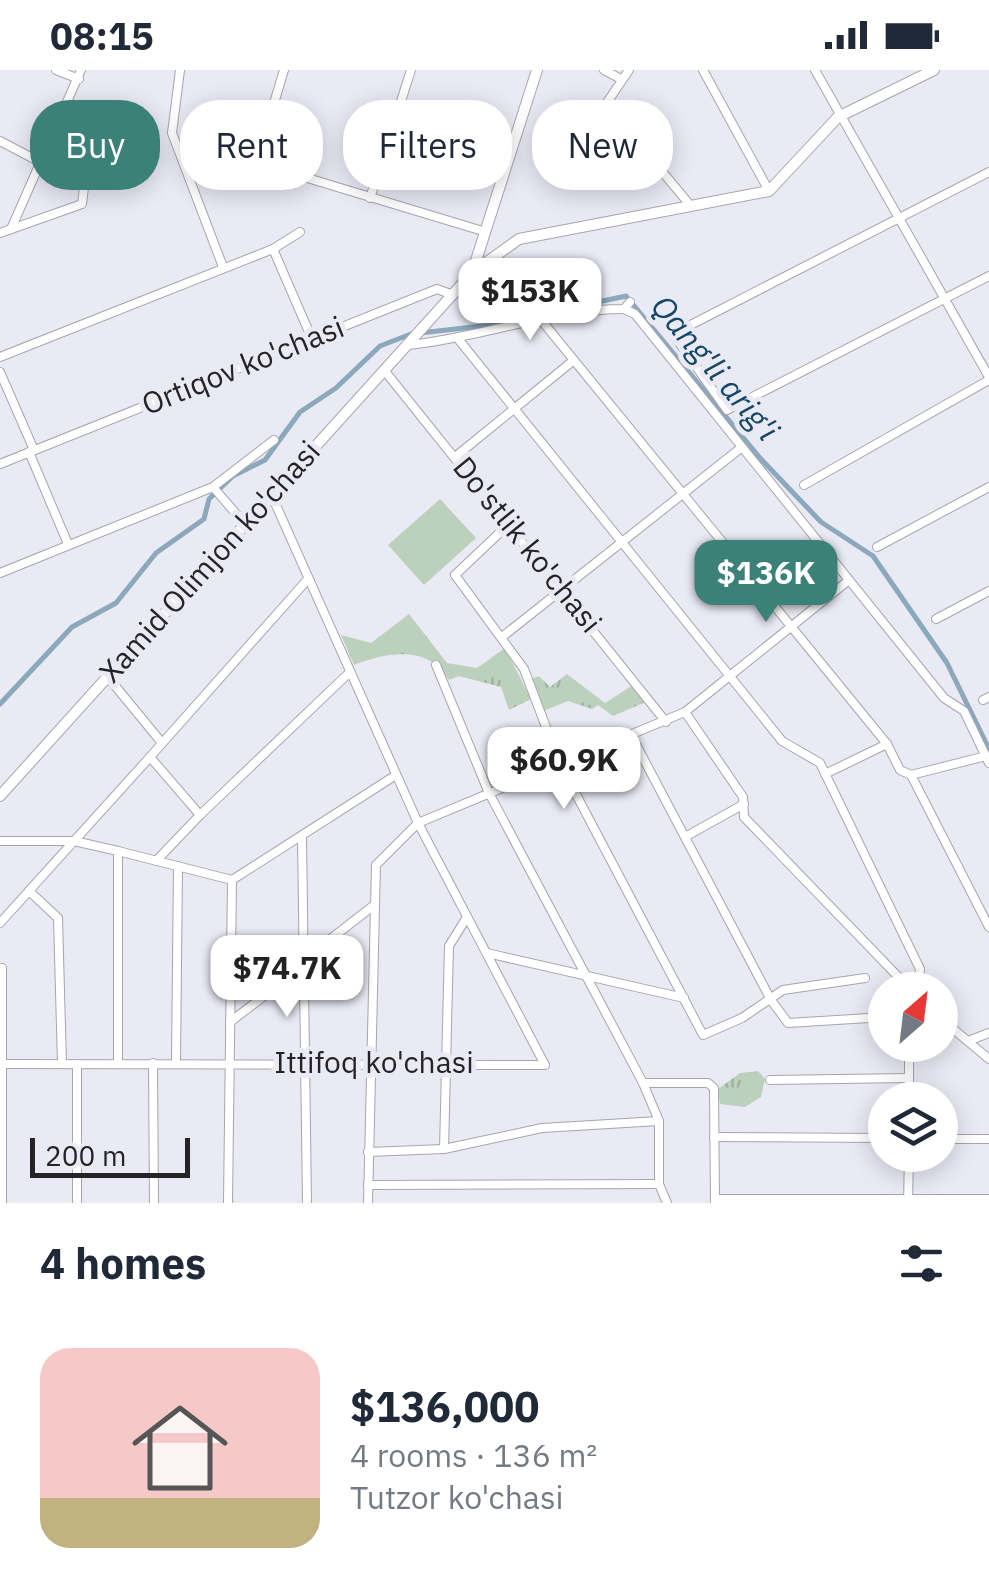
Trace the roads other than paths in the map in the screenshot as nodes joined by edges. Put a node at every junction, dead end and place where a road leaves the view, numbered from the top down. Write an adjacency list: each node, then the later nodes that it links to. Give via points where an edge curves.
1 (56, 70): 11 (street)
2 (180, 70): 29 (street, via 172,133)
3 (284, 70): 21 (street, via 268,123 268,156 281,170)
4 (411, 70): 21 (street)
5 (536, 70): 26 (main road)
6 (604, 70): 12 (street)
7 (629, 70): 12 (street)
8 (703, 70): 20 (street)
9 (815, 70): 14 (street)
10 (934, 70): 14 (main road)
11 (80, 75): 13 (street)
12 (619, 78): 22 (street, via 611,110)
13 (69, 100)
14 (838, 118): 20 (main road); 23 (street)
15 (0, 141): 16 (street)
16 (30, 157)
17 (989, 172): 23 (street)
18 (30, 185): 24 (street)
19 (84, 190): 24 (street, via 82,204)
20 (768, 191): 22 (main road)
21 (370, 198): 26 (street)
22 (690, 205): 30 (main road, via 519,239)
23 (898, 219): 33 (street); 33 (street, via 673,334 727,410)
24 (11, 229): 27 (street)
25 (300, 232): 28 (street)
26 (486, 232): 30 (main road)
27 (0, 234)
28 (273, 248): 29 (street); 36 (street)
29 (224, 267): 38 (street)
30 (472, 273): 32 (main road)
31 (989, 276): 33 (street)
32 (453, 295): 35 (main road, Xamid Olimjon ko'chasi); 36 (street, Ortiqov ko'chasi, via 436,289)
33 (944, 299): 42 (street)
34 (542, 321): 37 (street); 39 (street); 45 (street, via 627,306)
35 (415, 337): 37 (street); 40 (main road, Xamid Olimjon ko'chasi)
36 (312, 339): 46 (street, Ortiqov ko'chasi)
37 (459, 340): 43 (street)
38 (0, 357)
39 (574, 360): 43 (street); 52 (street)
40 (384, 370): 47 (street, Do'stlik ko'chasi); 53 (main road, Xamid Olimjon ko'chasi)
41 (0, 372): 46 (street)
42 (989, 378): 49 (street)
43 (516, 407): 47 (street); 56 (street)
44 (274, 440): 51 (street)
45 (742, 447): 52 (street); 61 (street)
46 (32, 451): 48 (street, Ortiqov ko'chasi); 57 (street)
47 (455, 457): 55 (street, Do'stlik ko'chasi)
48 (0, 464)
49 (804, 485)
50 (989, 487): 58 (street)
51 (216, 490): 54 (street); 57 (street)
52 (683, 493): 56 (street); 65 (street)
53 (271, 494): 54 (main road, Xamid Olimjon ko'chasi); 60 (street)
54 (244, 523): 70 (main road, Xamid Olimjon ko'chasi)
55 (510, 523): 62 (street, Do'stlik ko'chasi); 66 (street, via 455,575)
56 (623, 541): 62 (street); 69 (street)
57 (68, 544): 59 (street)
58 (876, 547)
59 (0, 573)
60 (308, 579): 68 (street); 74 (street)
61 (849, 580): 65 (street); 77 (street, via 944,698 964,712)
62 (563, 590): 66 (street); 72 (street, Do'stlik ko'chasi)
63 (989, 592): 64 (street)
64 (936, 619)
65 (791, 626): 69 (street); 75 (street)
66 (502, 637): 78 (street, via 524,669)
67 (436, 665): 82 (street)
68 (350, 672): 80 (street); 85 (street)
69 (731, 675): 71 (street); 79 (street, via 782,740 820,763)
70 (107, 676): 74 (street); 83 (main road, Xamid Olimjon ko'chasi)
71 (685, 712): 72 (street); 84 (street)
72 (666, 722): 73 (street)
73 (632, 736): 78 (street); 88 (street)
74 (162, 743): 76 (street)
75 (886, 744): 79 (street); 81 (street, via 900,770)
76 (150, 756): 85 (street); 90 (street)
77 (987, 760): 81 (street)
78 (560, 764): 82 (street); 107 (street)
79 (825, 774): 104 (street)
80 (396, 775): 86 (street); 87 (street)
81 (911, 775): 99 (street)
82 (490, 793): 86 (street); 105 (street)
83 (0, 796)
84 (744, 804): 88 (street); 103 (street, via 744,818)
85 (200, 815): 92 (street)
86 (418, 823): 96 (street, via 376,864); 97 (street)
87 (302, 836): 94 (street); 101 (street)
88 (685, 837): 108 (street)
89 (0, 841): 90 (street)
90 (74, 841): 91 (street); 95 (street)
91 (118, 850): 92 (street); 119 (street)
92 (156, 860): 93 (street)
93 (178, 866): 94 (street); 116 (street)
94 (232, 880): 110 (street)
95 (29, 891): 98 (street); 123 (street, via 58,918)
96 (374, 905): 101 (street); 121 (street)
97 (467, 917): 100 (street); 125 (street, via 450,946)
98 (0, 923)
99 (989, 928)
100 (487, 953): 105 (street); 125 (street, Ittifoq ko'chasi, via 546,1065)
101 (306, 964): 110 (street); 120 (street)
102 (2, 968): 122 (street)
103 (896, 972)
104 (919, 972)
105 (588, 977): 107 (street); 129 (street)
106 (865, 978): 108 (street, via 784,990)
107 (684, 998): 108 (street, via 702,1034)
108 (771, 1000): 109 (street, via 788,1023)
109 (868, 1018)
110 (230, 1022): 117 (street)
111 (958, 1033): 113 (street)
112 (989, 1033): 113 (street)
113 (968, 1041): 114 (street)
114 (989, 1059)
115 (152, 1062): 116 (street, Ittifoq ko'chasi); 119 (street, Ittifoq ko'chasi); 145 (street)
116 (176, 1062): 117 (street, Ittifoq ko'chasi)
117 (228, 1062): 120 (street, Ittifoq ko'chasi); 146 (street)
118 (909, 1062): 126 (street)
119 (118, 1063): 124 (street, Ittifoq ko'chasi)
120 (306, 1063): 121 (street, Ittifoq ko'chasi); 147 (street)
121 (370, 1063): 125 (street, Ittifoq ko'chasi); 136 (street)
122 (2, 1064): 123 (street, Ittifoq ko'chasi); 143 (street)
123 (62, 1064): 124 (street, Ittifoq ko'chasi)
124 (77, 1064): 144 (street)
125 (446, 1064): 135 (street)
126 (909, 1078): 127 (street); 128 (street)
127 (770, 1080)
128 (909, 1082)
129 (644, 1083): 130 (street); 131 (street, via 708,1082 714,1088)
130 (659, 1121): 135 (street, via 542,1128); 138 (street)
131 (714, 1137): 132 (street); 141 (street)
132 (868, 1138)
133 (958, 1138): 134 (street)
134 (989, 1139)
135 (444, 1149): 136 (street)
136 (368, 1152): 139 (street)
137 (909, 1172): 142 (street)
138 (659, 1184): 139 (street); 149 (street)
139 (368, 1185): 148 (street)
140 (989, 1199): 142 (street)
141 (714, 1201): 142 (street)
142 (908, 1201)
143 (2, 1203)
144 (77, 1203)
145 (154, 1203)
146 (228, 1203)
147 (307, 1203)
148 (368, 1203)
149 (667, 1203)

